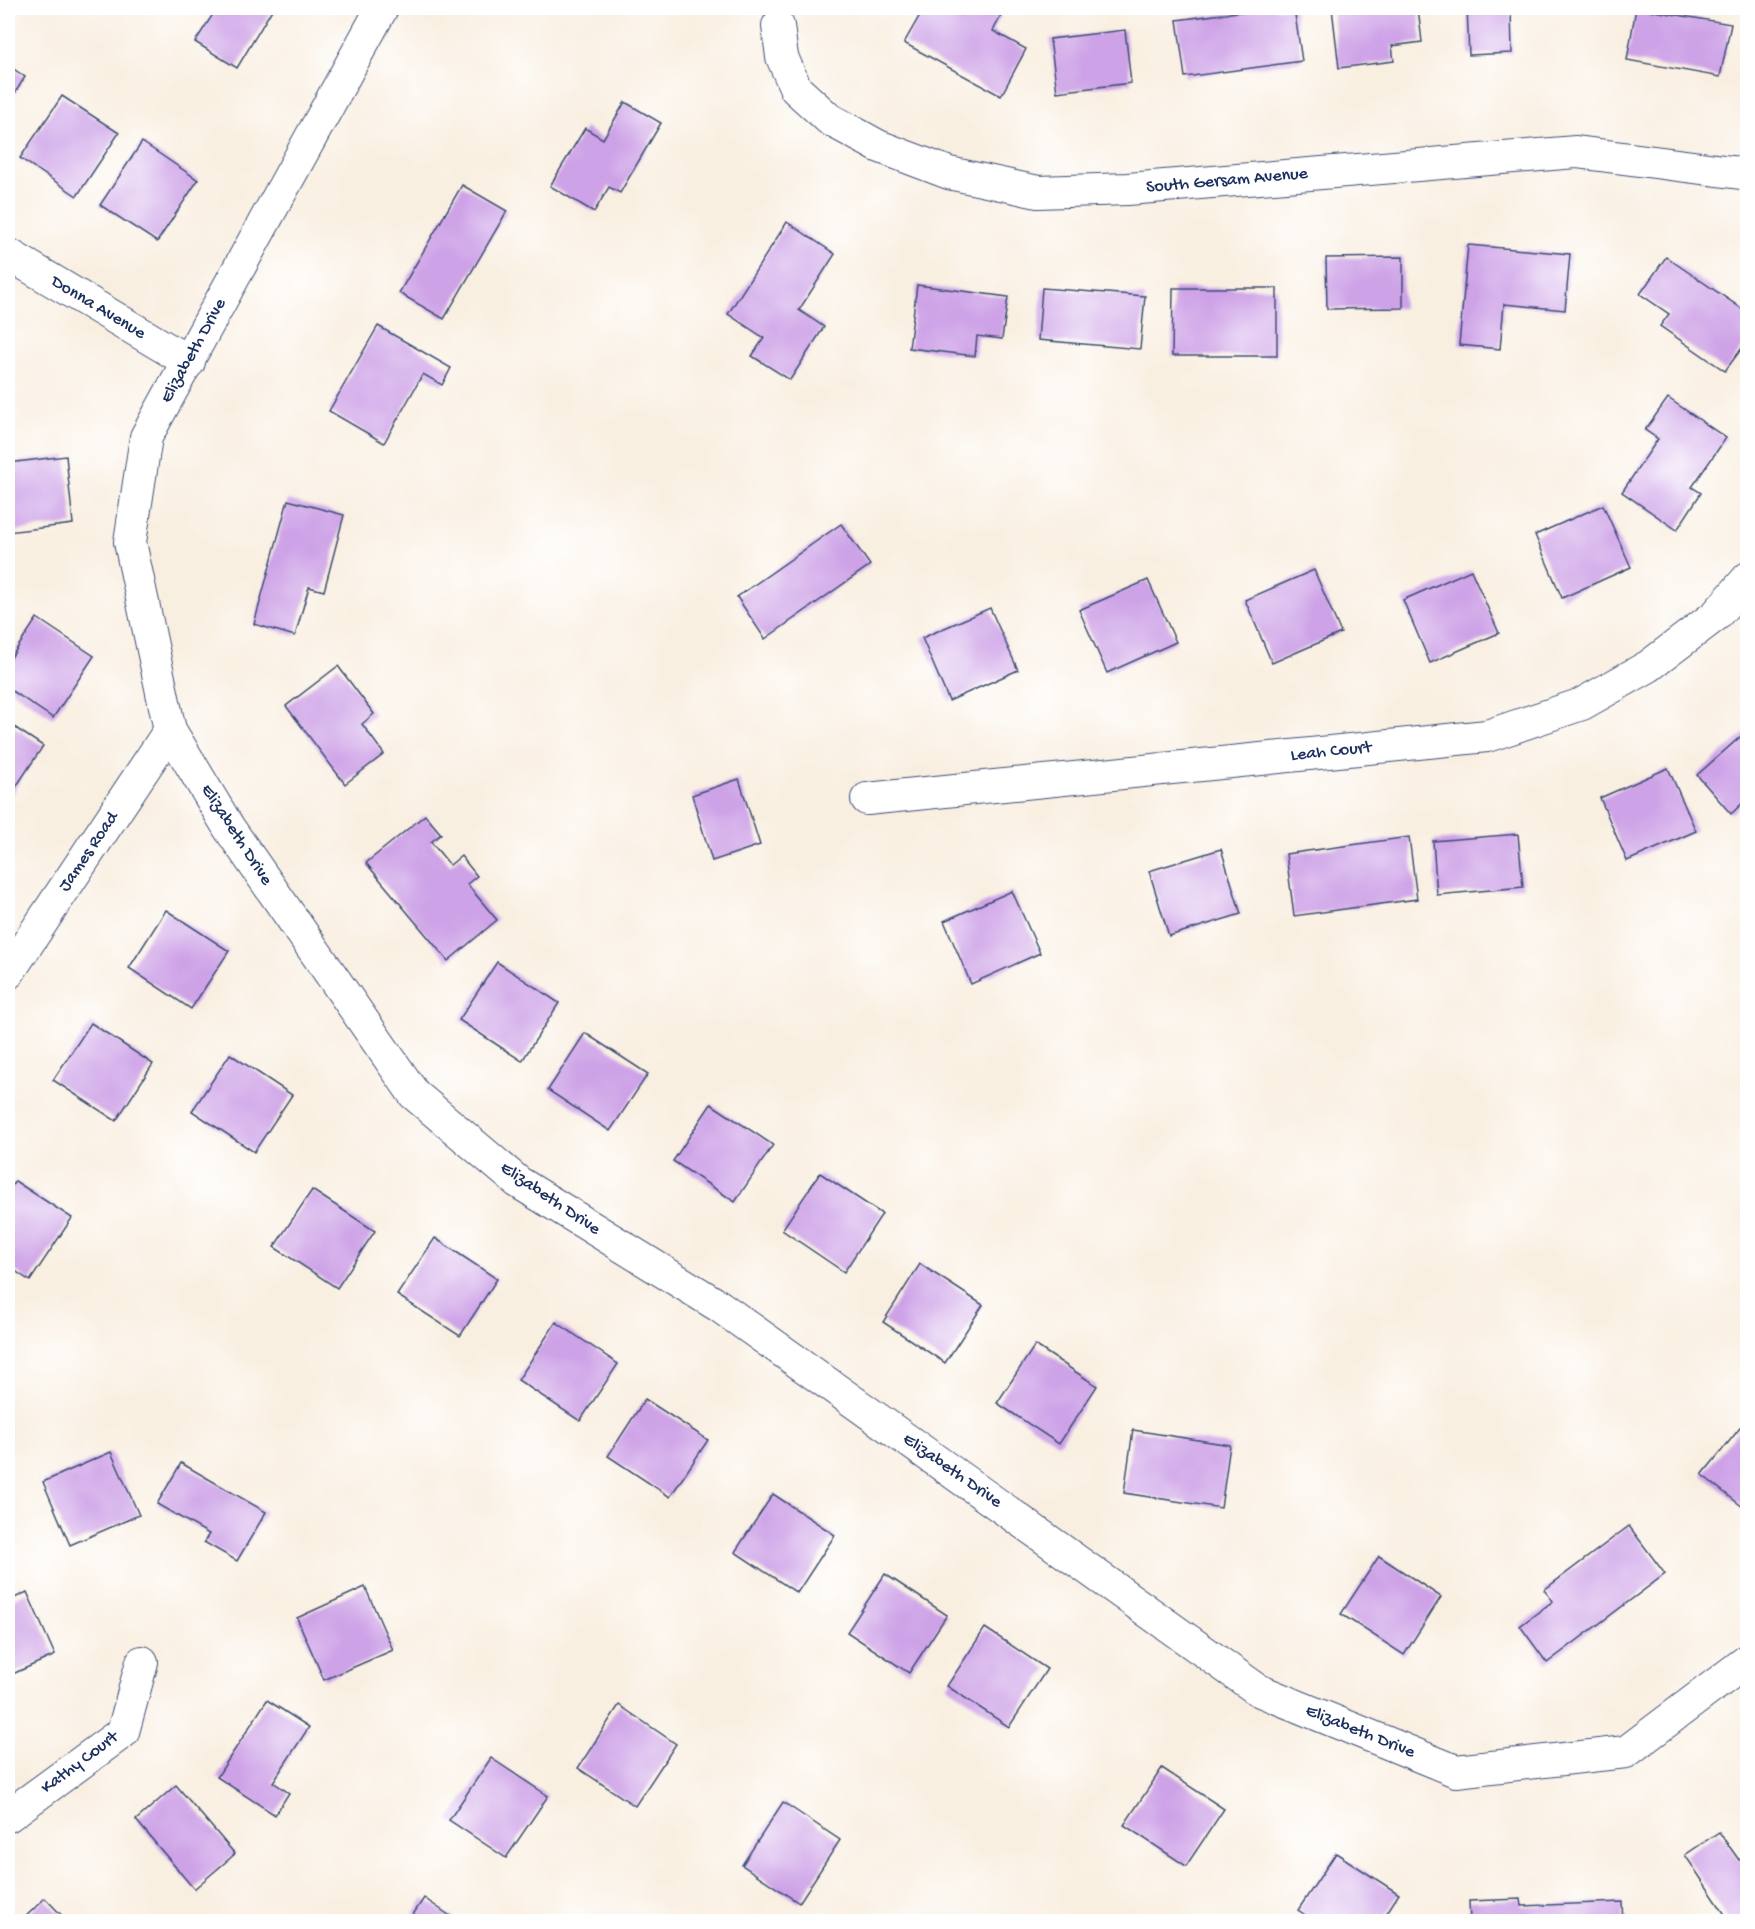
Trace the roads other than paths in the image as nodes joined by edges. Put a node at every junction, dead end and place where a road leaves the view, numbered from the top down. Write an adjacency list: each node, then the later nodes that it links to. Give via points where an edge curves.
1 (382, 8): 5 (street, Elizabeth Drive)
2 (778, 26): 3 (street, South Gersam Avenue, via 782,57 796,89 830,119 878,146 949,173 1038,192 1128,189 1576,153)
3 (1748, 174)
4 (8, 254): 5 (street, Donna Avenue)
5 (189, 362): 7 (street, Elizabeth Drive, via 146,436 130,542)
6 (1748, 578): 8 (street, Leah Court, via 1716,615 1650,666 1582,704 1487,736)
7 (170, 730): 9 (street, James Road); 10 (street, Elizabeth Drive, via 229,828 414,1094 518,1182 719,1306 1258,1689 1456,1771 1626,1752)
8 (867, 799)
9 (8, 973)
10 (1748, 1660)
11 (142, 1662): 12 (street, Kathy Court, via 123,1732)
12 (8, 1816)

